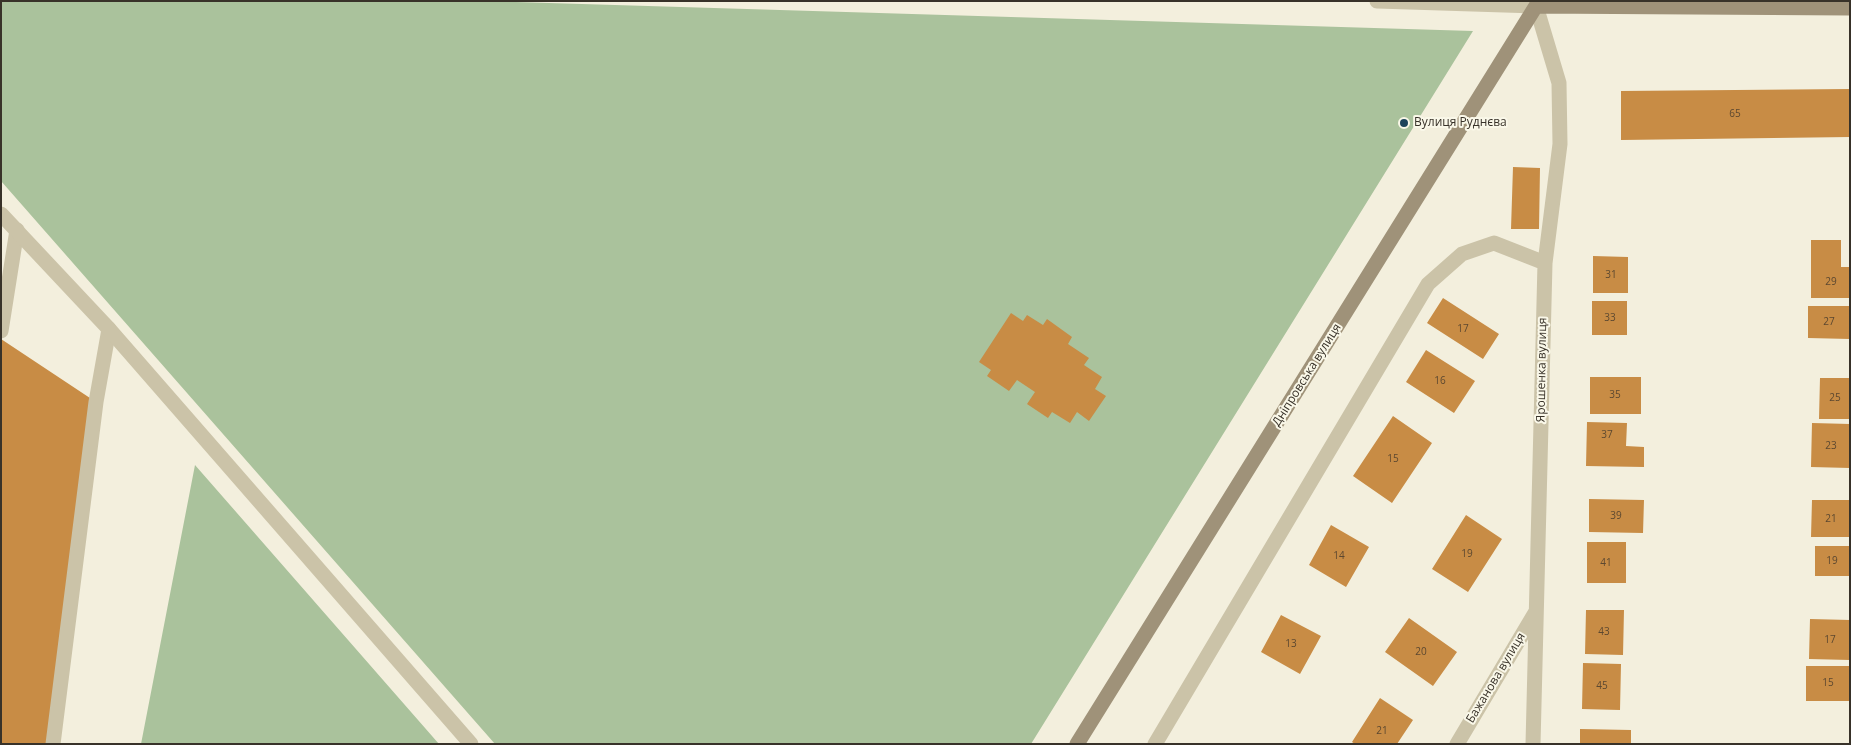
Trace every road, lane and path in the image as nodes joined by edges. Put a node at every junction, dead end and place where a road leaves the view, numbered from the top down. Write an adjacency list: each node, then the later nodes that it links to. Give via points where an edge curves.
1 (1377, 1): 2 (street)
2 (1536, 4): 3 (street); 6 (street, Ярошенка вулиця, via 1559,83 1560,144); 12 (street, Дніпровська вулиця)
3 (1850, 8)
4 (1, 214): 5 (street)
5 (17, 230): 7 (street); 8 (street)
6 (1545, 263): 9 (street, Ярошенка вулиця); 13 (street, via 1494,243 1462,254 1428,284)
7 (109, 329): 10 (street, via 96,402); 11 (street)
8 (1, 331)
9 (1536, 612): 14 (street, Бажанова вулиця); 15 (street, Ярошенка вулиця)
10 (53, 744)
11 (471, 744)
12 (1077, 744)
13 (1156, 744)
14 (1457, 744)
15 (1533, 744)

